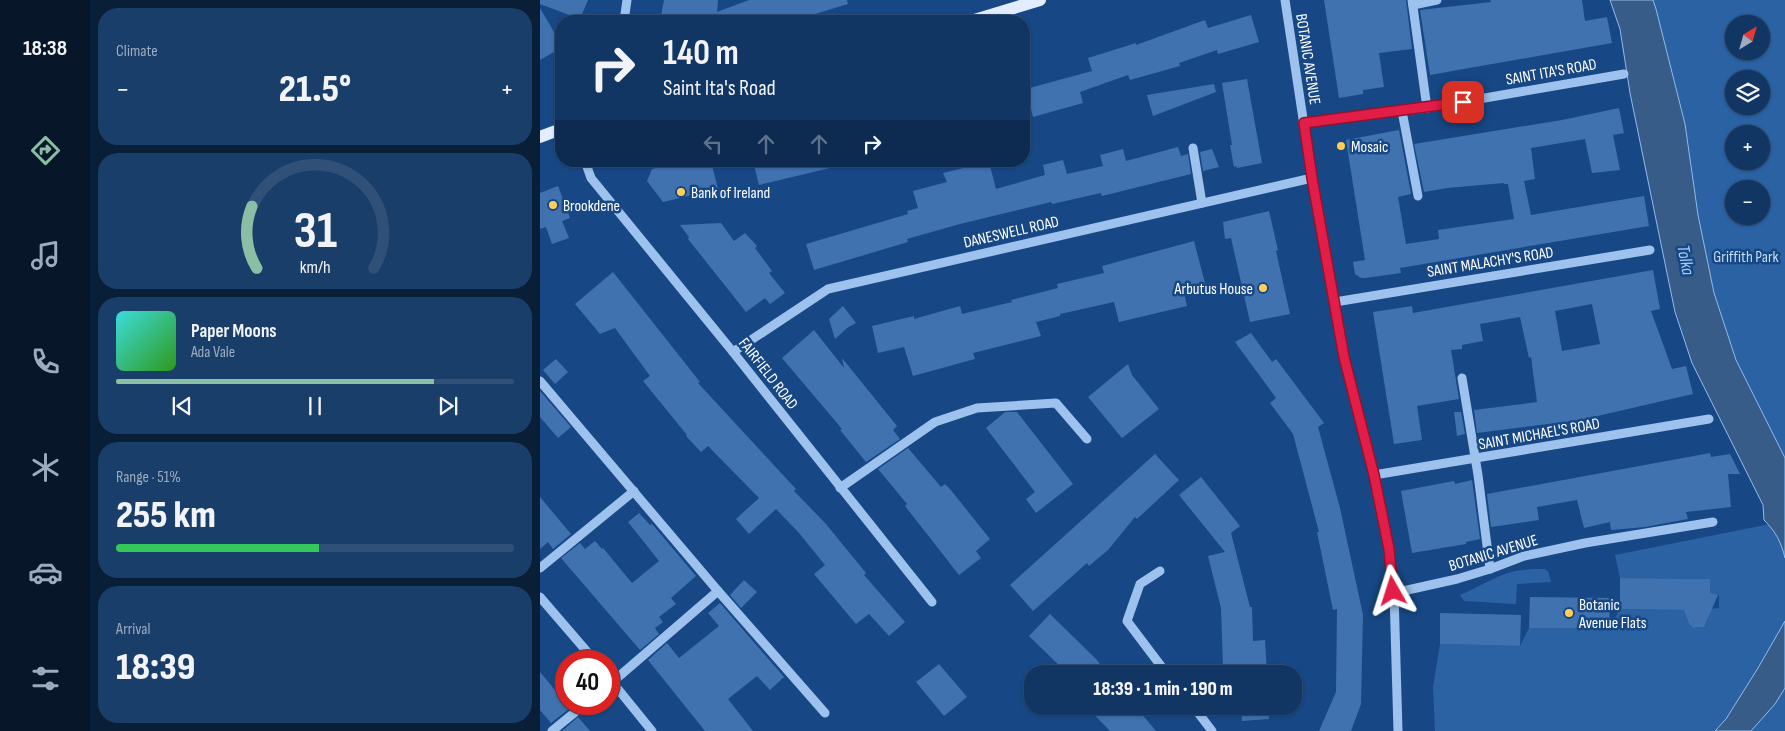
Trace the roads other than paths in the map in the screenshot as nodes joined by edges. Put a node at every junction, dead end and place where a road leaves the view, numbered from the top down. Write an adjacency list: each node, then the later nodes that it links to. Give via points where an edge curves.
1 (627, 0): 6 (street)
2 (1040, 0): 7 (main road)
3 (1285, 0): 11 (street, BOTANIC AVENUE)
4 (1437, 0): 5 (street)
5 (1412, 2): 9 (street)
6 (625, 15)
7 (991, 15)
8 (1624, 74): 9 (street, SAINT ITA'S ROAD)
9 (1427, 108): 10 (street, SAINT ITA'S ROAD)
10 (1402, 111): 11 (street, SAINT ITA'S ROAD); 17 (street)
11 (1304, 123): 16 (street, BOTANIC AVENUE)
12 (555, 131): 13 (main road)
13 (540, 137)
14 (1193, 148): 18 (street)
15 (587, 167): 21 (street, FAIRFIELD ROAD, via 591,178)
16 (1312, 178): 18 (street, DANESWELL ROAD); 20 (street, BOTANIC AVENUE)
17 (1418, 196)
18 (1202, 203): 21 (street, DANESWELL ROAD, via 828,288)
19 (1650, 250): 20 (street, SAINT MALACHY'S ROAD)
20 (1335, 302): 27 (street, BOTANIC AVENUE, via 1344,357)
21 (733, 352): 28 (street, FAIRFIELD ROAD)
22 (1462, 378): 26 (street)
23 (542, 386): 29 (street)
24 (1709, 419): 26 (street, SAINT MICHAEL'S ROAD)
25 (1087, 439): 28 (street, via 1056,403 977,408 935,422)
26 (1475, 458): 27 (street, SAINT MICHAEL'S ROAD); 32 (street)
27 (1374, 475): 35 (street, BOTANIC AVENUE)
28 (840, 488): 37 (street, FAIRFIELD ROAD)
29 (634, 491): 31 (street); 34 (street)
30 (1713, 522): 32 (street, BOTANIC AVENUE, via 1601,539 1524,556)
31 (540, 568)
32 (1490, 569): 35 (street, BOTANIC AVENUE)
33 (1160, 571): 39 (street, via 1140,584 1127,621)
34 (718, 591): 40 (street); 42 (street)
35 (1394, 593): 48 (street, BOTANIC AVENUE)
36 (540, 597): 38 (street)
37 (932, 602)
38 (586, 650)
39 (1160, 665)
40 (620, 673)
41 (620, 693): 46 (street)
42 (825, 713)
43 (572, 715): 45 (street)
44 (1200, 715): 47 (street)
45 (552, 731)
46 (652, 731)
47 (1212, 731)
48 (1398, 731)

